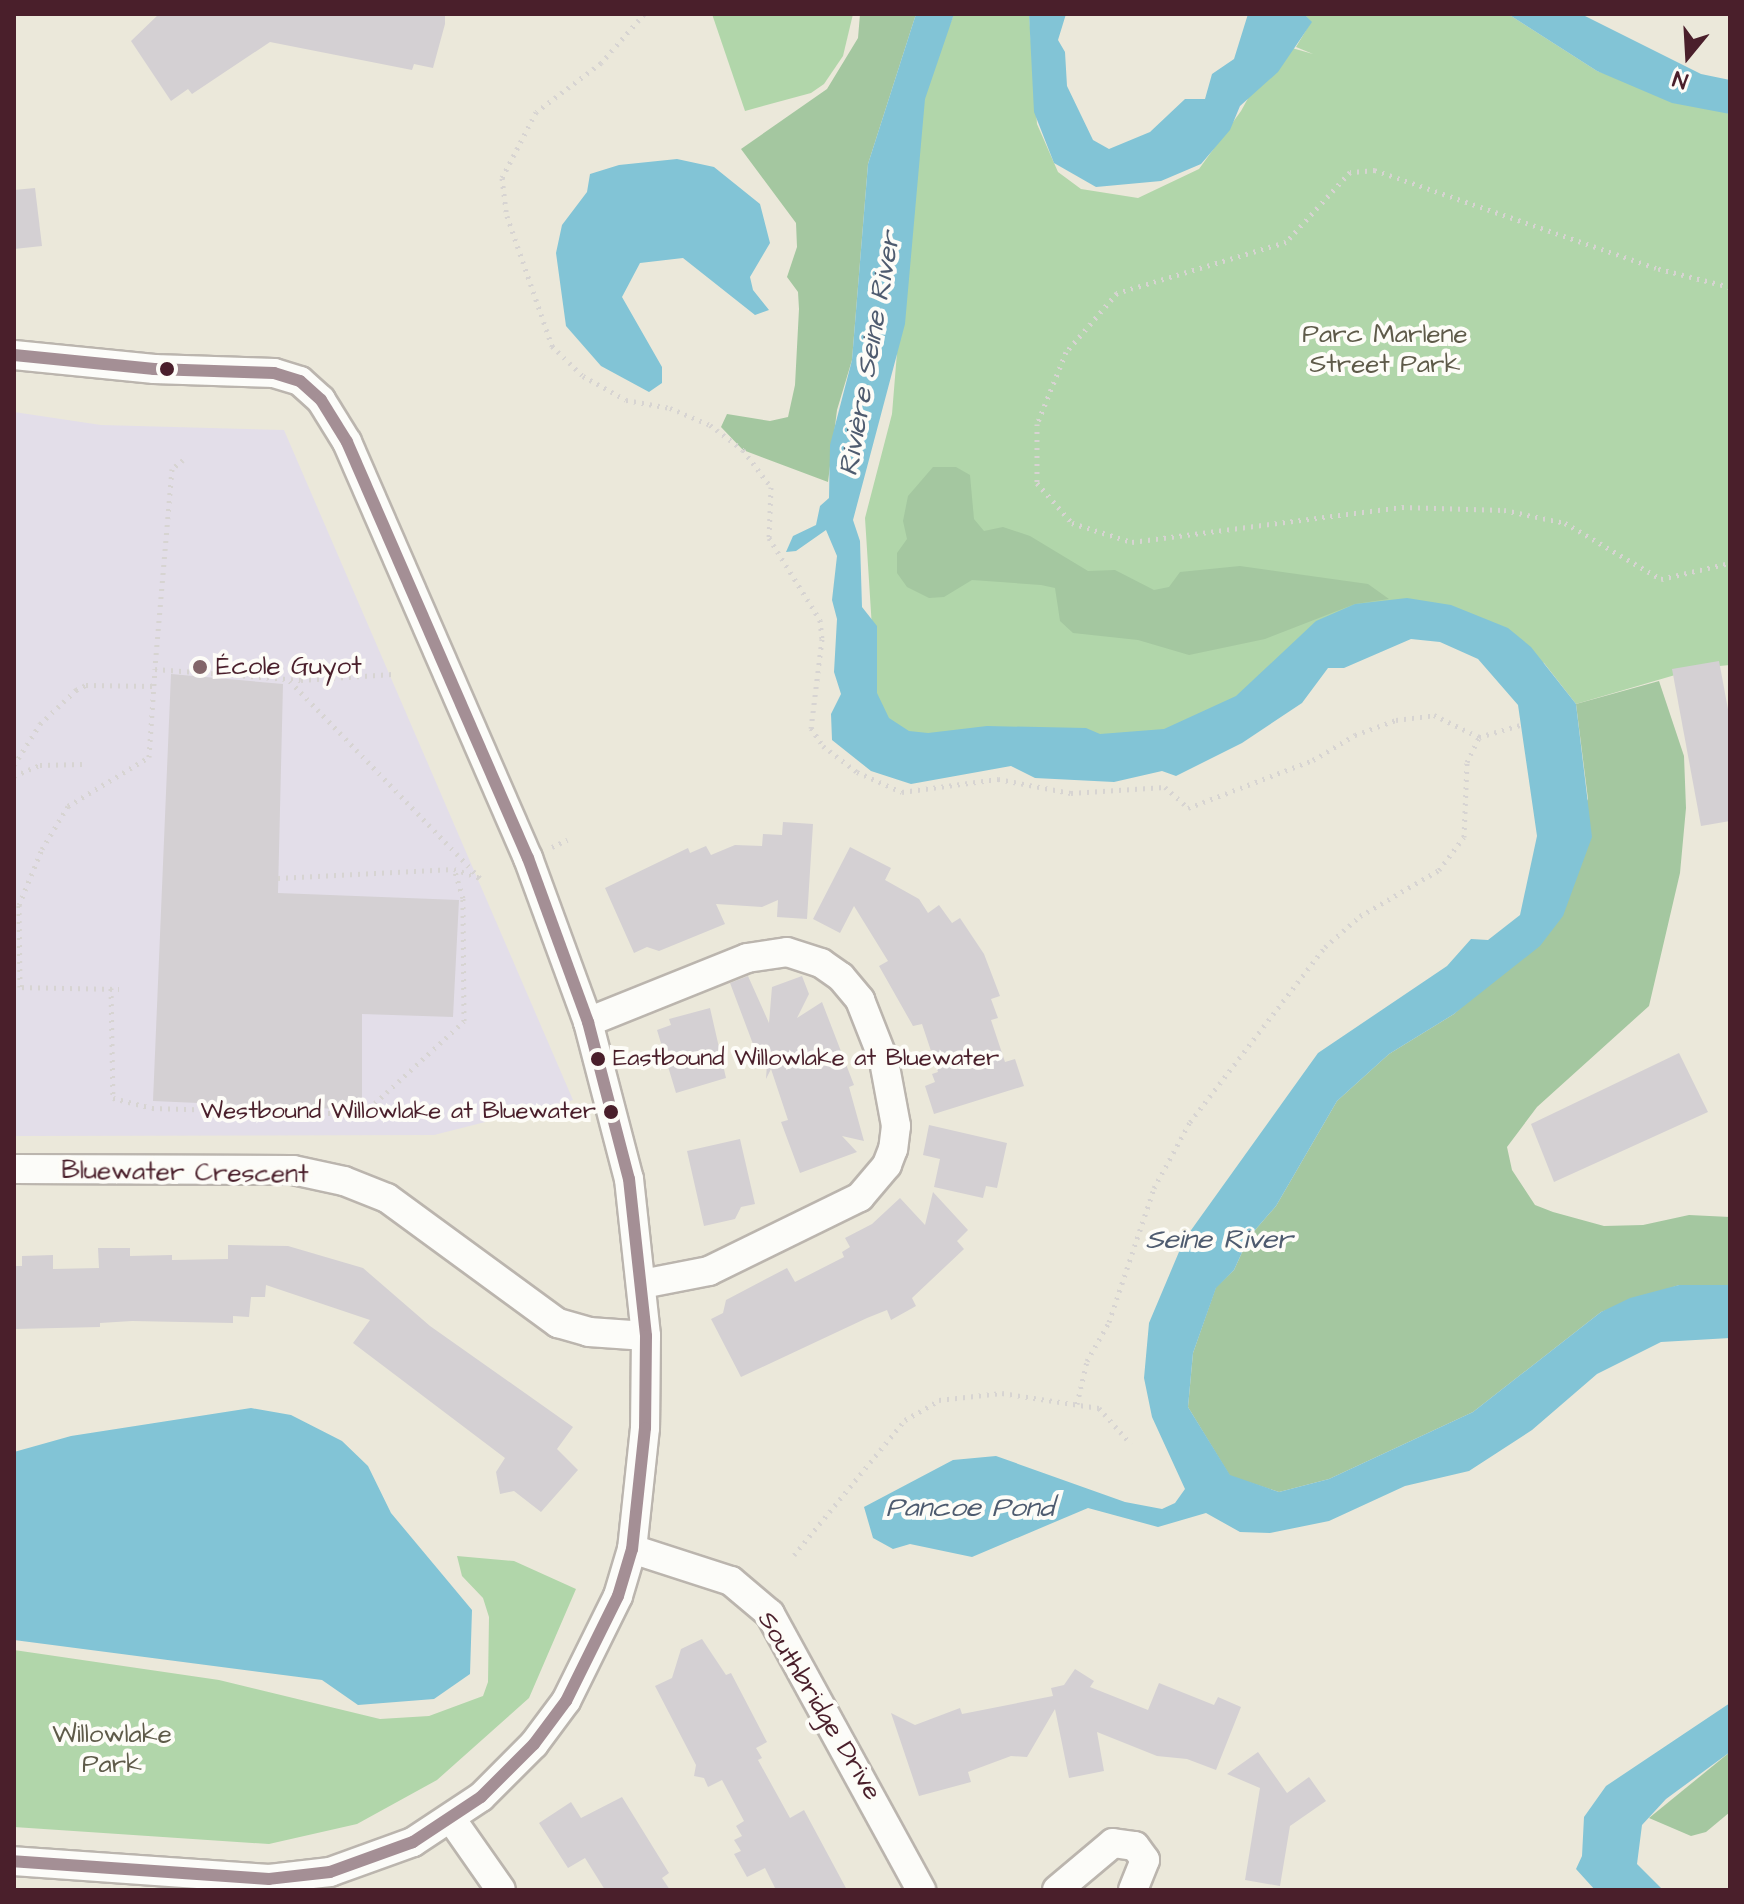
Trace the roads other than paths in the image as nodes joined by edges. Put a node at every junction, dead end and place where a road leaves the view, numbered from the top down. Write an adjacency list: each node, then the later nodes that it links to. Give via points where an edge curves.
1 (14, 355): 2 (street, via 154,369 274,373 300,381 321,400 347,442 528,858)
2 (588, 1022): 4 (street, via 629,1179); 4 (street, via 747,958 787,952 821,963 841,977 860,1000 884,1061 896,1126 893,1149 887,1165 860,1197 709,1271)
3 (14, 1169): 5 (street, Bluewater Crescent, via 293,1170 344,1181 387,1198 558,1323 589,1332)
4 (642, 1284): 5 (street)
5 (646, 1336): 6 (street, via 645,1428)
6 (632, 1549): 7 (street, via 603,1635 566,1701 534,1744); 11 (street, Southbridge Drive, via 731,1581 770,1614)
7 (452, 1820): 9 (street, via 378,1857 330,1872); 10 (street)
8 (14, 1861): 9 (street)
9 (163, 1882)
10 (501, 1890)
11 (921, 1890)
12 (1057, 1890): 13 (street, via 1113,1843 1135,1846 1145,1860)
13 (1133, 1890)

